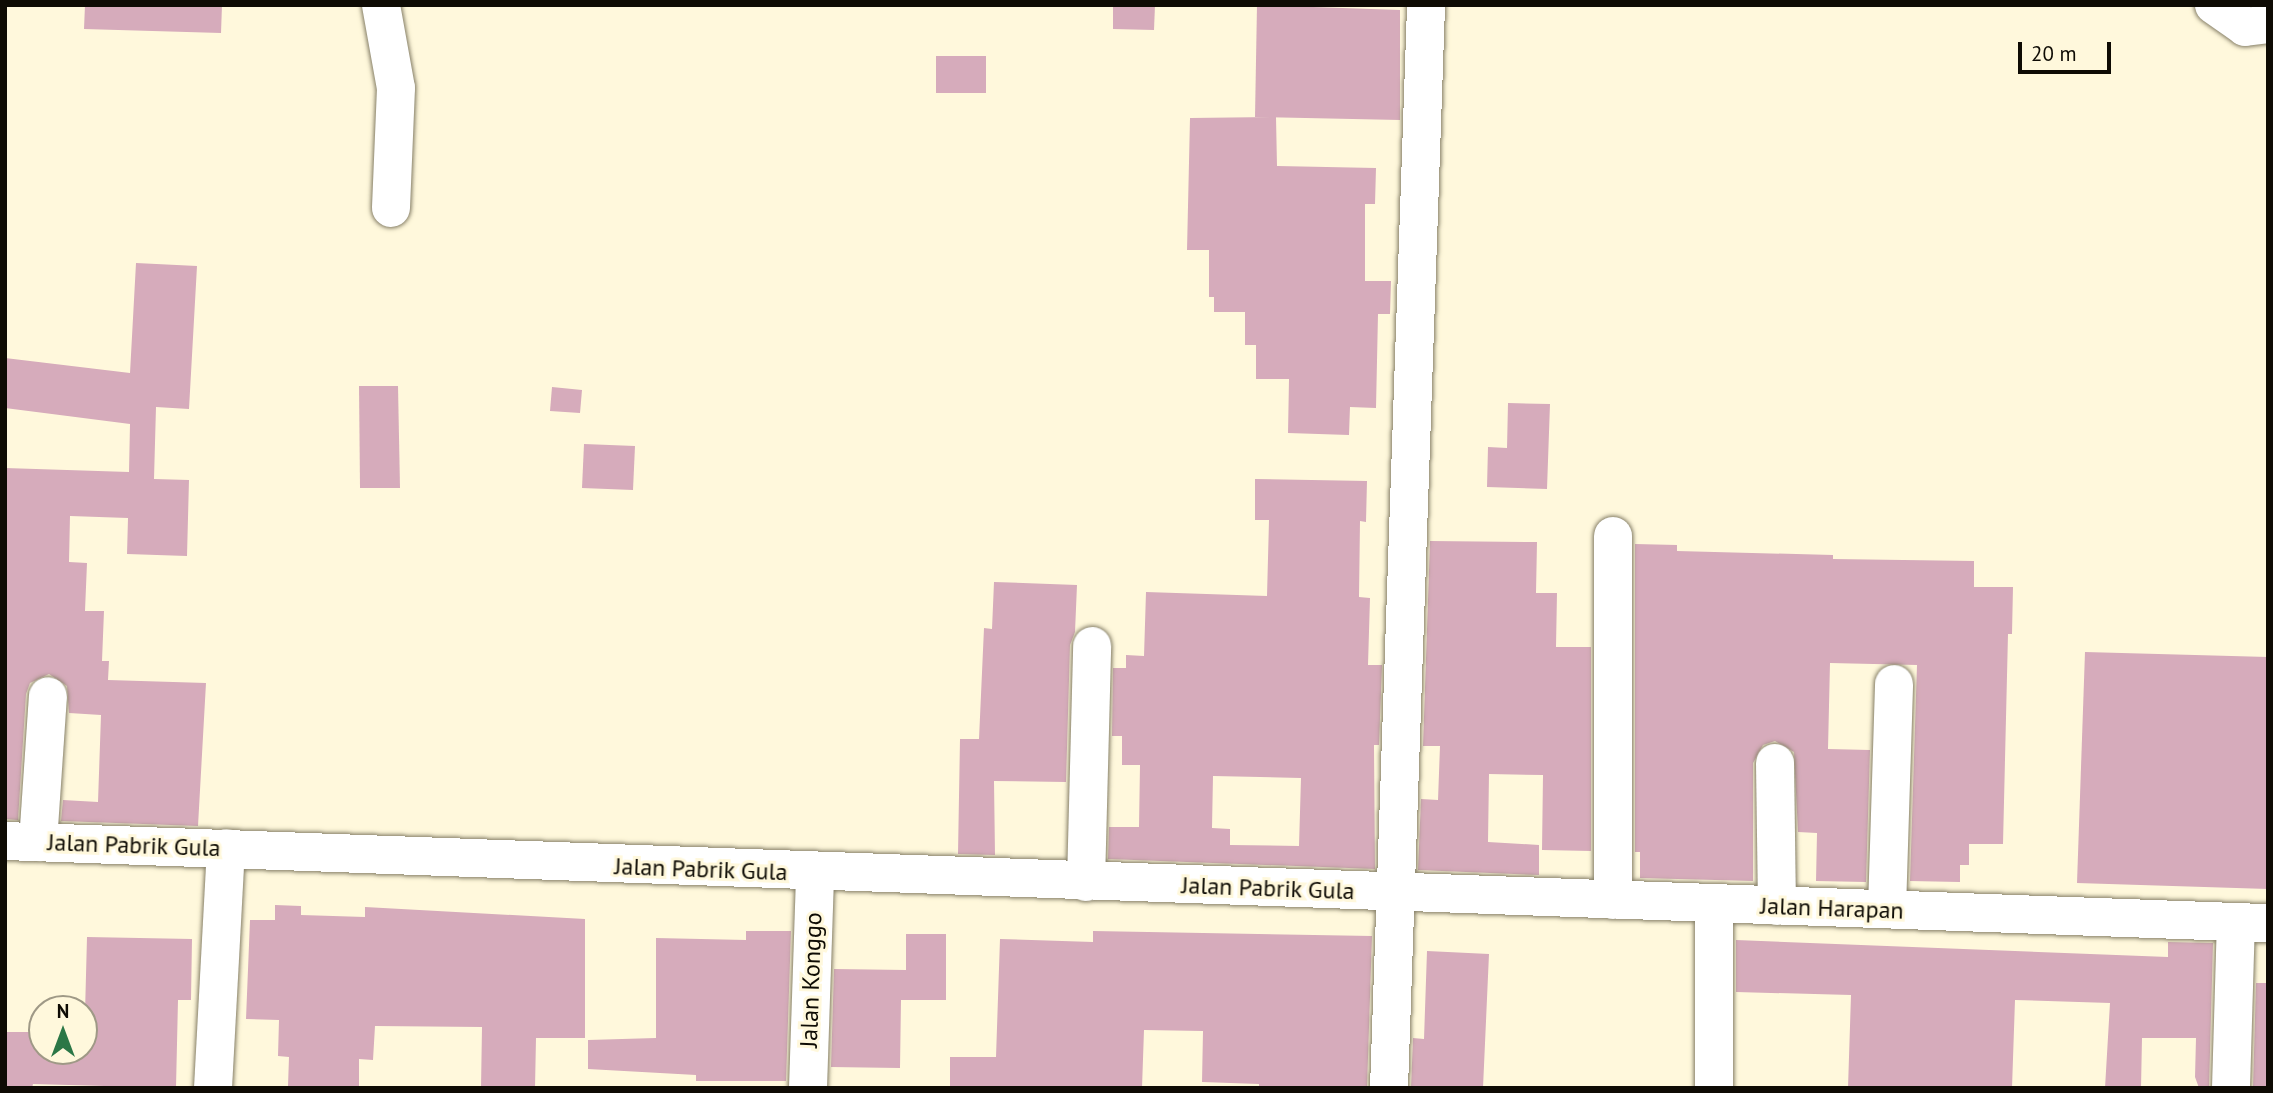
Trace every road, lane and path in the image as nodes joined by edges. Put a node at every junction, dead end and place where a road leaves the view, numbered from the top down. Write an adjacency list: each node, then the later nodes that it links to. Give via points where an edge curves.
1 (381, 5): 5 (street, via 396,88)
2 (1426, 5): 15 (street)
3 (2214, 5): 4 (street, via 2245,27)
4 (2268, 24)
5 (391, 208)
6 (1613, 536): 16 (street)
7 (1093, 646): 14 (street)
8 (1894, 684): 19 (street)
9 (48, 696): 11 (street)
10 (1775, 763): 18 (street)
11 (22, 841): 12 (street, Jalan Pabrik Gula)
12 (226, 848): 13 (street, Jalan Pabrik Gula); 21 (street)
13 (815, 872): 14 (street, Jalan Pabrik Gula); 22 (street, Jalan Konggo)
14 (1086, 882): 15 (street, Jalan Pabrik Gula)
15 (1397, 892): 16 (street, Jalan Harapan); 23 (street)
16 (1613, 900): 17 (street, Jalan Harapan)
17 (1714, 903): 18 (street, Jalan Harapan); 24 (street)
18 (1777, 906): 19 (street, Jalan Harapan)
19 (1886, 909): 20 (street, Jalan Harapan)
20 (2252, 923): 25 (street)
21 (213, 1088)
22 (808, 1088)
23 (1390, 1088)
24 (1714, 1088)
25 (2231, 1088)

